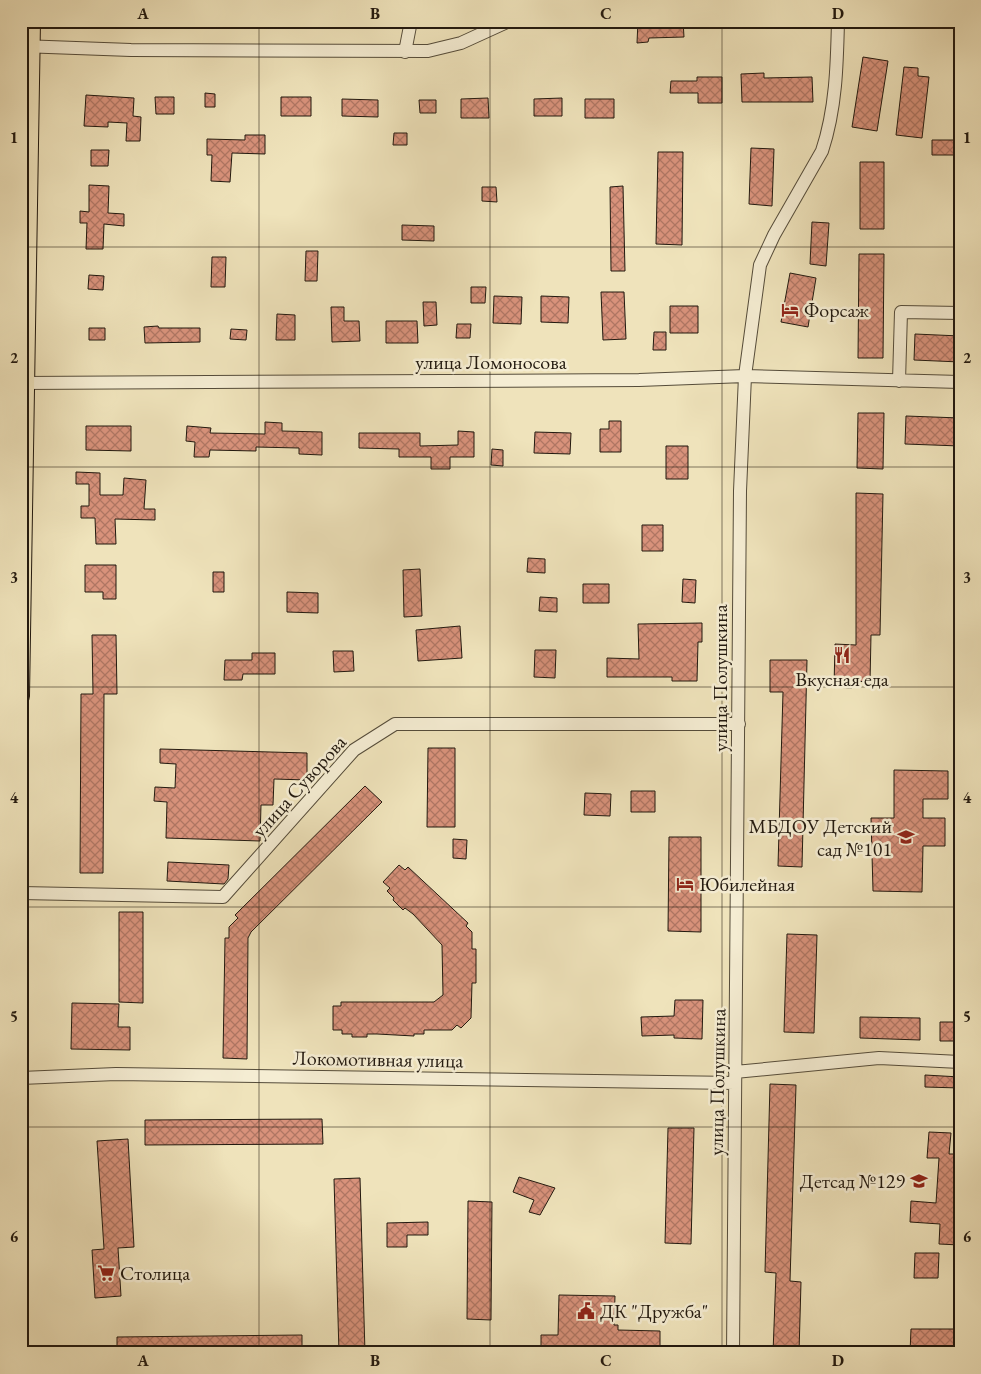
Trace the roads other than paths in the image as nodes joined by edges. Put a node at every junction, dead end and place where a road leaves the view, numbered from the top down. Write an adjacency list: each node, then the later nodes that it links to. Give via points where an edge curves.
1 (32, 21): 5 (main road)
2 (412, 21): 6 (street)
3 (509, 21): 6 (street, via 461,43 428,51)
4 (838, 21): 8 (street, улица Полушкина, via 835,90 826,140 760,265)
5 (26, 46): 6 (street); 11 (main road)
6 (405, 52)
7 (960, 313): 9 (street, via 902,312)
8 (745, 376): 9 (street, улица Ломоносова); 11 (street, улица Ломоносова, via 629,380); 13 (street, улица Полушкина, via 740,491)
9 (899, 380): 10 (street, улица Ломоносова)
10 (960, 382)
11 (24, 383): 12 (main road)
12 (21, 696)
13 (739, 724): 14 (street, улица Суворова, via 395,724 354,750 223,897); 16 (street, улица Полушкина)
14 (21, 893)
15 (960, 1062): 16 (street, Локомотивная улица, via 879,1058)
16 (735, 1077): 17 (street, Локомотивная улица, via 116,1074); 18 (street, улица Полушкина)
17 (21, 1078)
18 (733, 1353)

